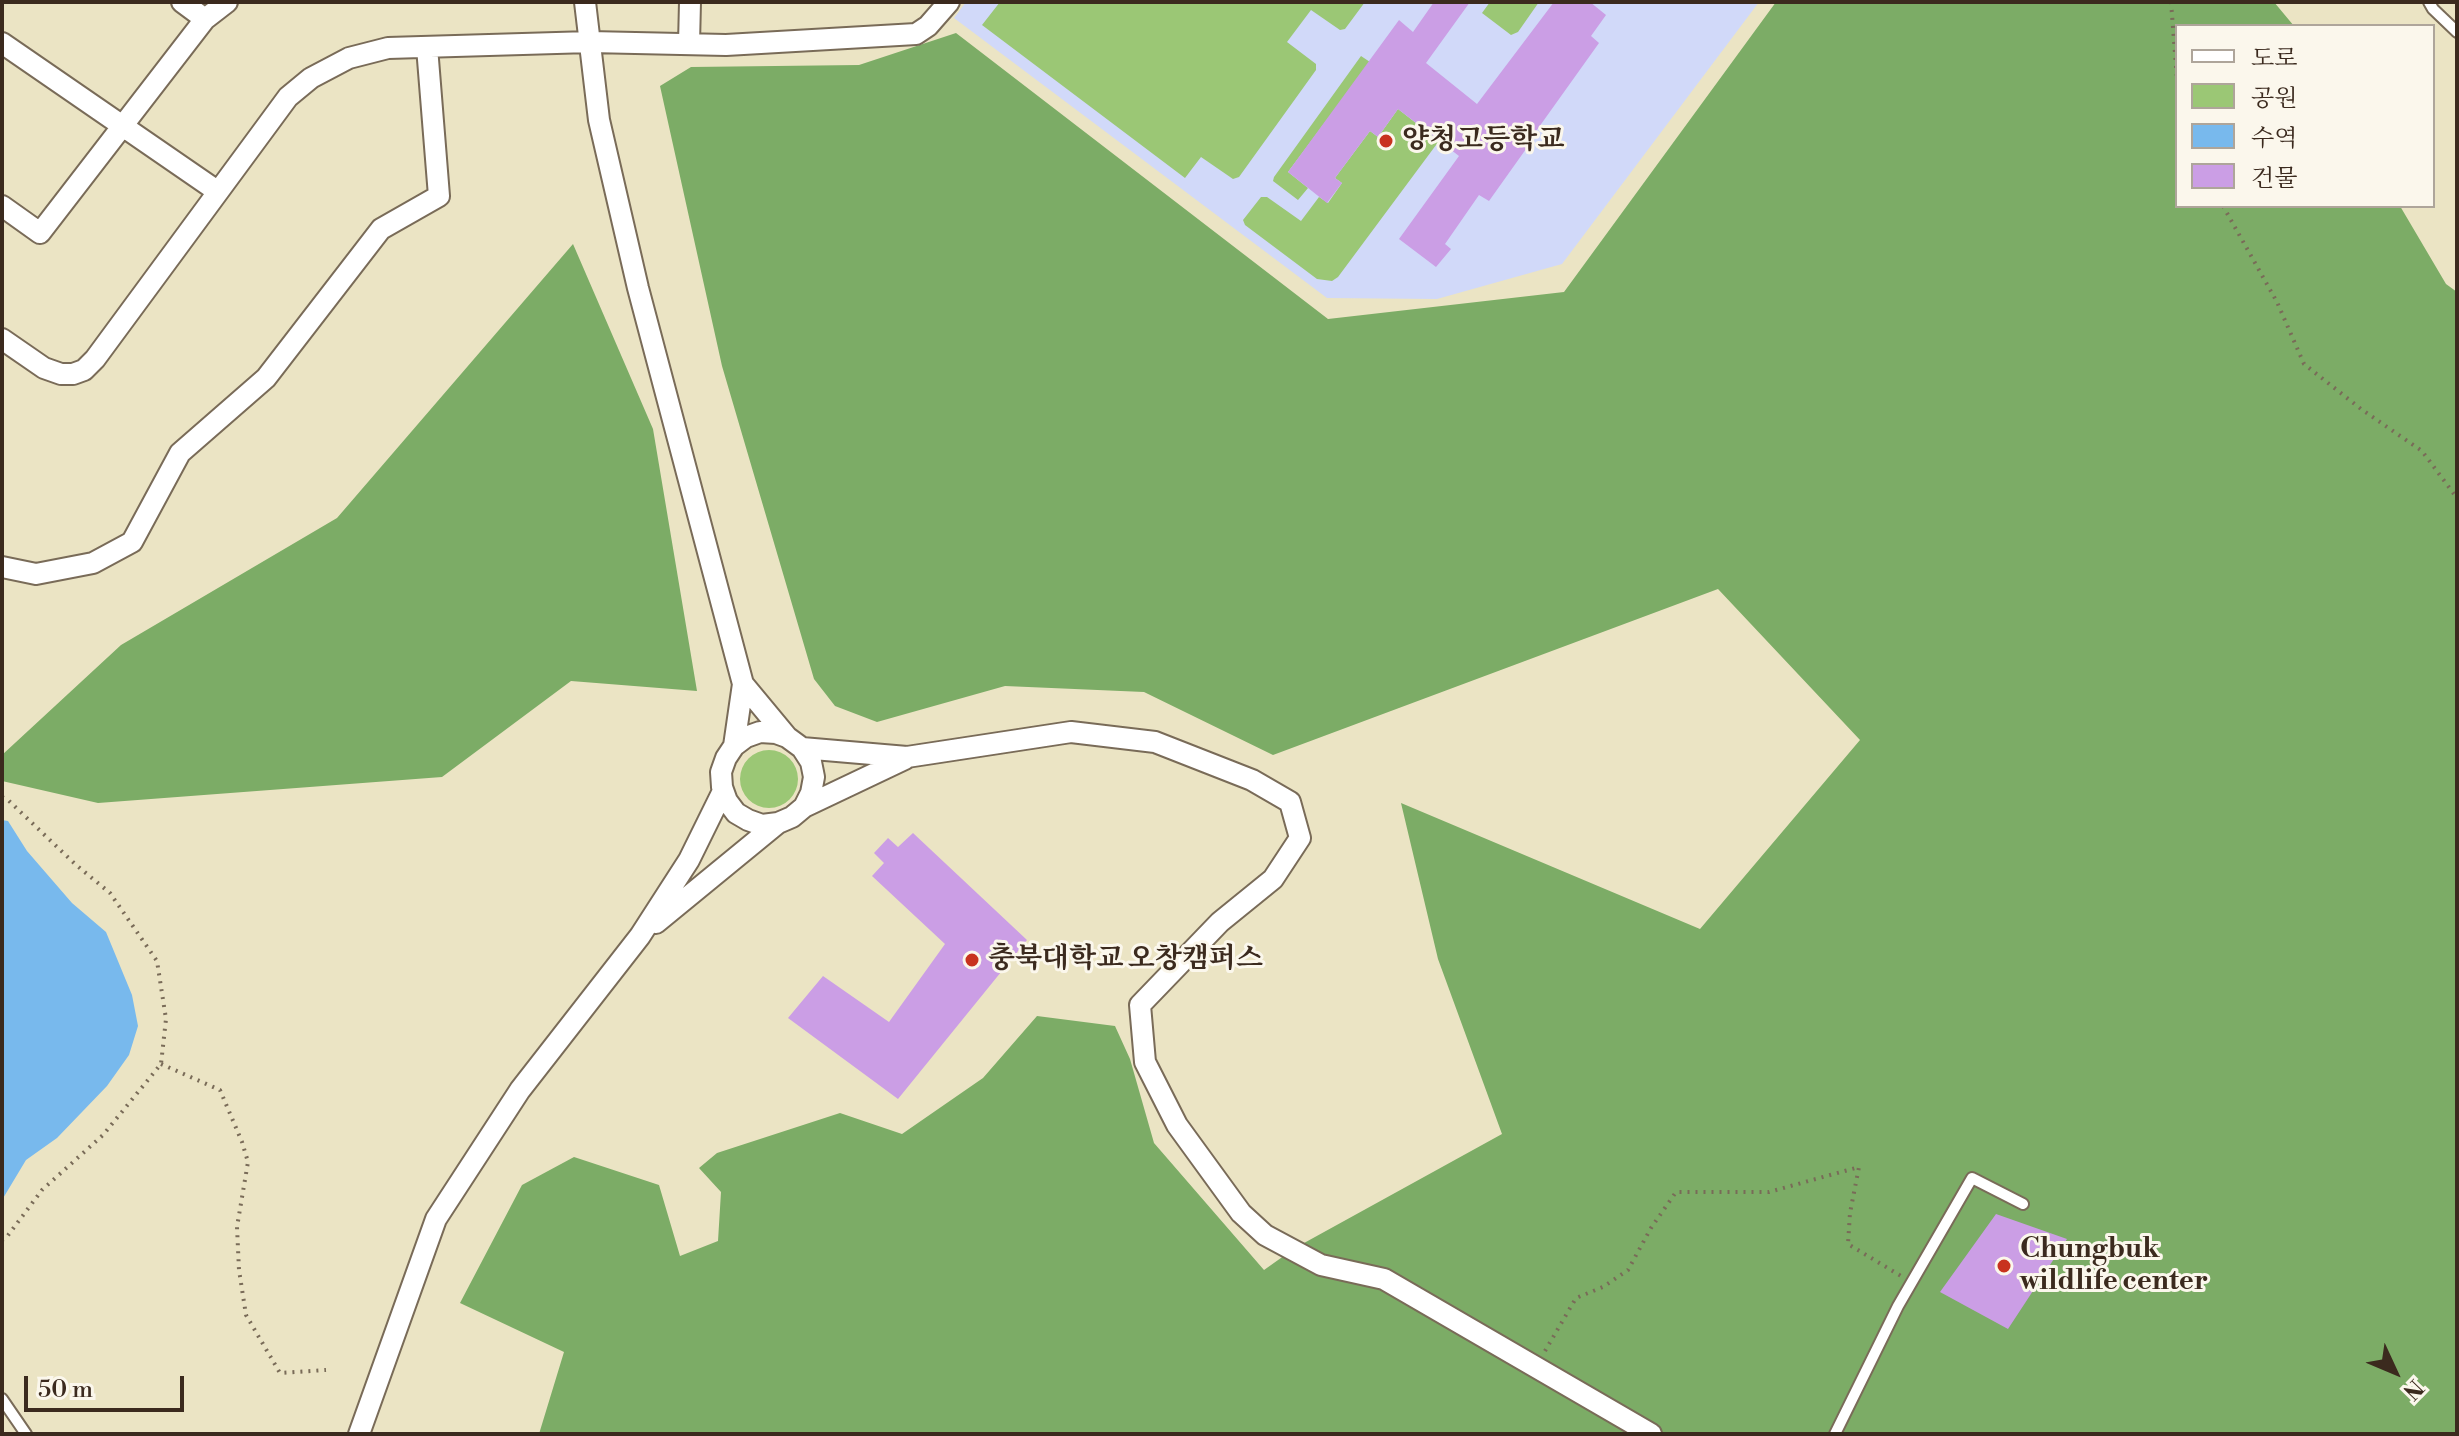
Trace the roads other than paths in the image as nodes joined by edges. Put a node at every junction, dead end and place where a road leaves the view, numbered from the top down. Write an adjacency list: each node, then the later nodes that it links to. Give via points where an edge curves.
1 (182, 2): 7 (street)
2 (227, 2): 7 (street)
3 (585, 2): 9 (street)
4 (690, 2): 11 (street)
5 (949, 2): 11 (street, via 916,34)
6 (2429, 2): 8 (lane)
7 (205, 19): 13 (street)
8 (2457, 32)
9 (590, 42): 11 (street); 12 (street); 18 (street, via 599,120 638,288)
10 (2, 43): 13 (street)
11 (689, 44)
12 (427, 47): 14 (street, via 388,48 349,58 311,78 288,97); 17 (street, via 439,196 381,229 266,378 180,453 132,542 93,563 36,574)
13 (122, 127): 14 (street); 15 (street, via 40,233)
14 (217, 191): 16 (street, via 84,370 61,374 44,368)
15 (2, 206)
16 (2, 339)
17 (2, 567)
18 (743, 684): 19 (street); 20 (street)
19 (795, 742): 20 (street, via 760,732); 21 (street); 23 (street, via 811,762 814,777)
20 (734, 746): 22 (street, via 721,772)
21 (907, 757): 23 (street); 30 (street, via 1071,732 1155,742 1252,780 1290,802 1300,838 1273,879 1220,922 1140,1005 1145,1062 1177,1125 1241,1213 1265,1235 1321,1265 1384,1279)
22 (723, 791): 24 (street, via 736,813 748,820); 25 (street, via 689,860)
23 (804, 807): 24 (street)
24 (778, 823): 25 (street)
25 (640, 936): 29 (street, via 520,1090 436,1219)
26 (2023, 1204): 31 (lane, via 1972,1178 1898,1306)
27 (2, 1399): 28 (lane)
28 (26, 1434)
29 (359, 1434)
30 (1651, 1434)
31 (1835, 1434)

